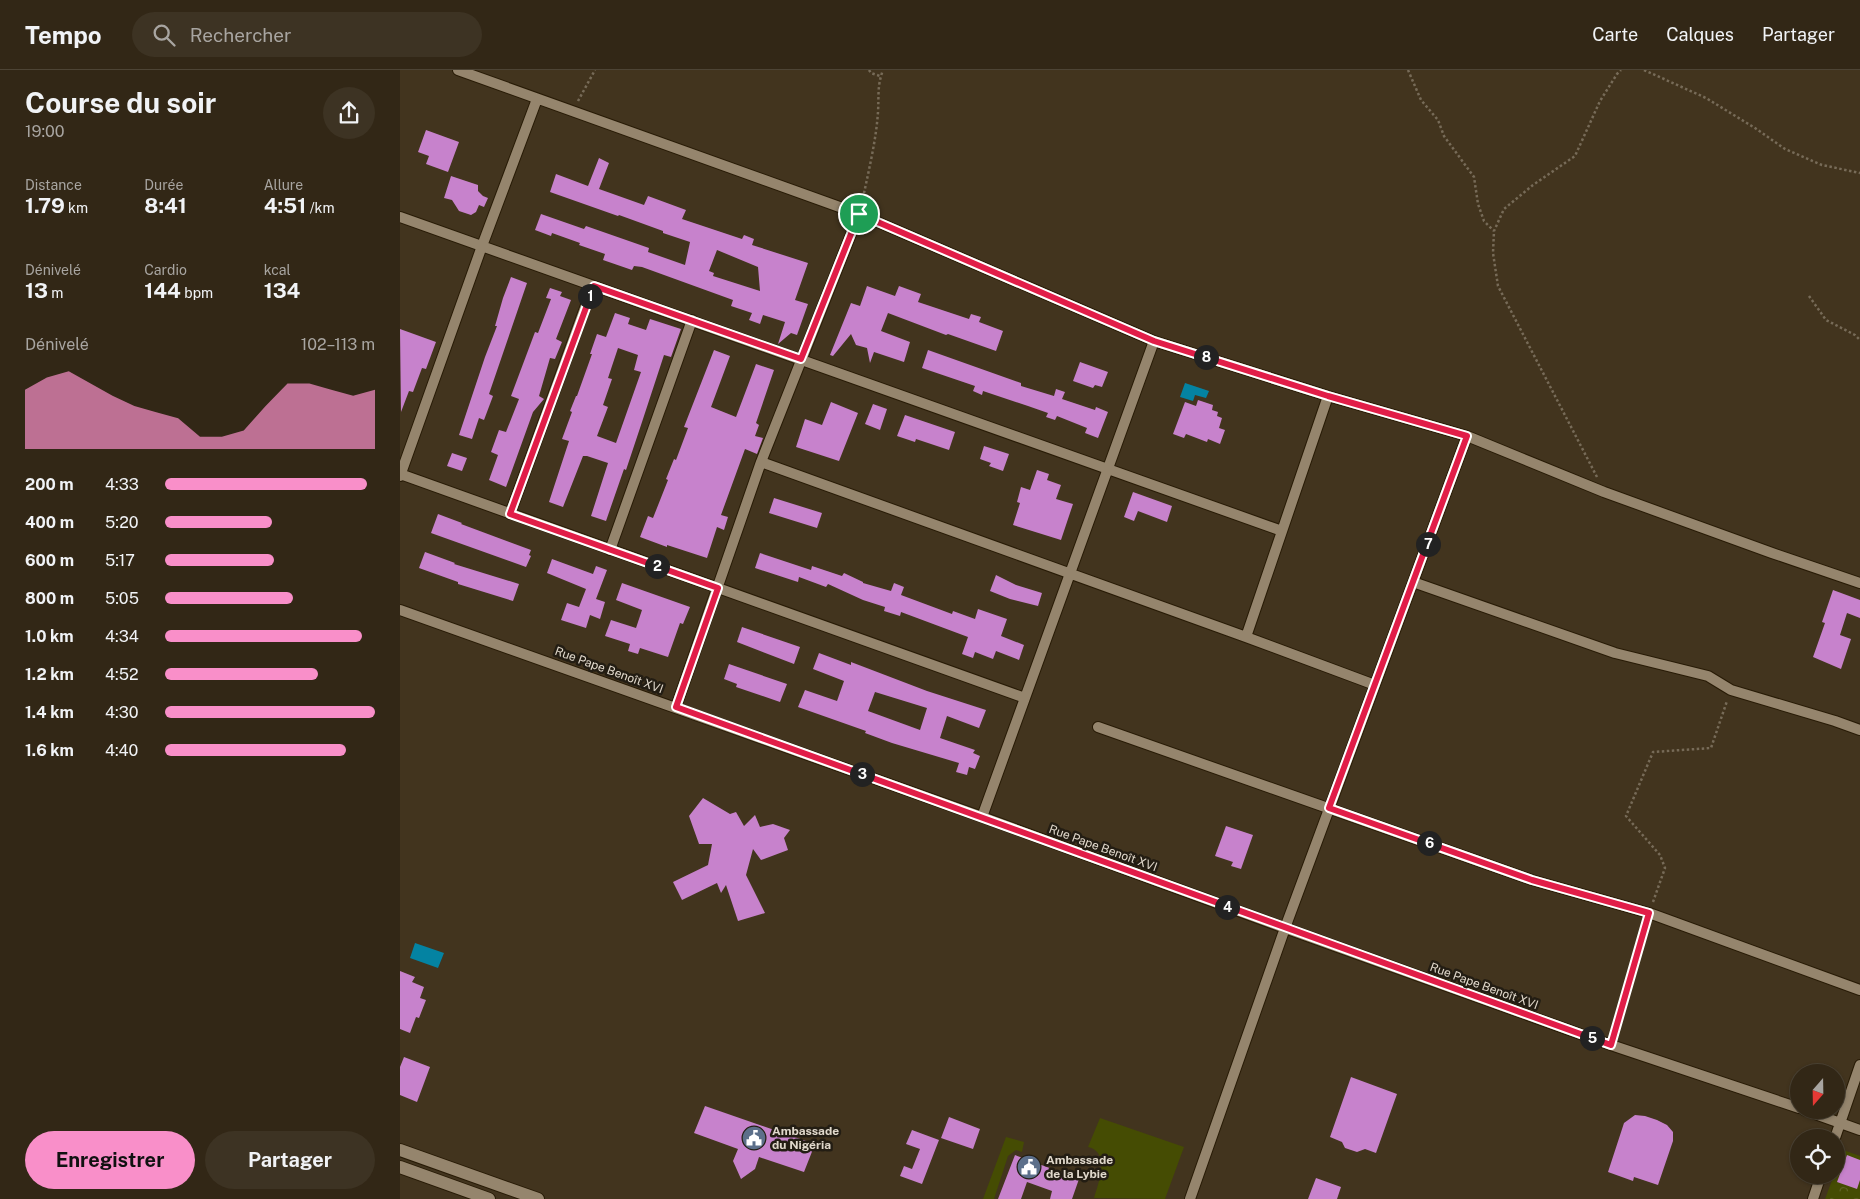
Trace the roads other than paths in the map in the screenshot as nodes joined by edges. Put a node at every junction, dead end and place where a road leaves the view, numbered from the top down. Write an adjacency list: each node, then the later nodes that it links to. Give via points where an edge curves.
1 (458, 70): 2 (street)
2 (537, 98): 3 (street); 5 (street)
3 (859, 214): 8 (street); 9 (street)
4 (400, 217): 5 (street)
5 (482, 246): 6 (street); 14 (street)
6 (594, 286): 7 (street); 15 (street)
7 (692, 320): 9 (street); 17 (street)
8 (1154, 341): 10 (street); 13 (street)
9 (801, 359): 12 (street); 13 (street)
10 (1328, 396): 11 (street); 16 (street)
11 (1467, 436): 19 (street); 20 (street, via 1604,492)
12 (761, 462): 18 (street); 21 (street)
13 (1108, 468): 16 (street); 18 (street)
14 (400, 475): 15 (street)
15 (510, 514): 17 (street)
16 (1282, 531): 23 (street)
17 (610, 550): 21 (street)
18 (1069, 574): 23 (street); 25 (street)
19 (1413, 582): 24 (street); 28 (street, via 1614,653 1708,676 1731,690)
20 (1860, 583)
21 (718, 588): 25 (street); 26 (street)
22 (400, 610): 26 (street, Rue Pape Benoît XVI)
23 (1246, 637): 24 (street)
24 (1375, 685): 29 (street)
25 (1025, 698): 30 (street)
26 (676, 707): 30 (street, Rue Pape Benoît XVI)
27 (1098, 727): 29 (street)
28 (1860, 730)
29 (1329, 808): 31 (street); 32 (street, via 1532,880 1649,913)
30 (982, 816): 31 (street, Rue Pape Benoît XVI)
31 (1285, 928): 34 (street, Rue Pape Benoît XVI, via 1611,1045); 45 (street)
32 (1860, 990)
33 (1860, 1065): 36 (street)
34 (1790, 1105)
35 (1831, 1119): 36 (street)
36 (1840, 1122): 37 (street); 38 (street)
37 (1838, 1129)
38 (1860, 1130)
39 (400, 1150): 42 (main road)
40 (400, 1167): 43 (main road)
41 (1818, 1184): 46 (street)
42 (507, 1194): 44 (main road)
43 (489, 1199)
44 (538, 1199)
45 (1190, 1199)
46 (1812, 1199)

